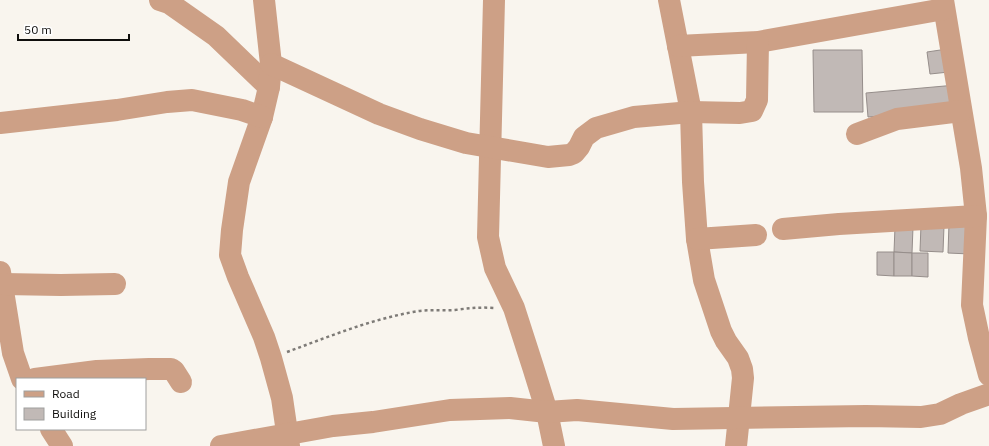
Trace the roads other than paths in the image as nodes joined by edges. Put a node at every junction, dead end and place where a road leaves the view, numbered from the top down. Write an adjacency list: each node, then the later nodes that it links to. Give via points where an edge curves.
1 (160, 0): 9 (street, via 169,3 216,36)
2 (264, 0): 8 (street)
3 (494, 0): 15 (street)
4 (670, 0): 7 (street)
5 (944, 4): 6 (street); 10 (street)
6 (758, 42): 7 (street); 11 (street, via 757,100 752,111)
7 (678, 46): 11 (street)
8 (271, 64): 9 (street); 15 (street, via 379,114 466,143)
9 (269, 87): 12 (street)
10 (962, 111): 14 (street, via 897,119); 16 (street)
11 (691, 112): 15 (street, via 634,117 596,128 584,137 574,153 568,155 548,157); 19 (street)
12 (262, 117): 13 (street, via 242,110 192,100); 31 (street, via 239,182 230,256 271,358 282,398)
13 (0, 123)
14 (857, 134)
15 (491, 148): 28 (street, via 488,237 495,268 514,308)
16 (976, 216): 17 (street); 20 (street)
17 (783, 230)
18 (756, 235): 19 (street)
19 (697, 239): 29 (street, via 704,280 716,317 742,369)
20 (981, 275): 23 (street, via 972,305)
21 (1, 278): 22 (street, via 61,286); 24 (street, via 13,353)
22 (115, 284)
23 (989, 375)
24 (22, 378)
25 (43, 378): 26 (street, via 97,371 171,369)
26 (181, 382)
27 (989, 394): 29 (street, via 940,414 921,417)
28 (548, 412): 29 (street, via 577,410 673,419); 31 (street, via 510,408 450,410 332,426); 34 (street)
29 (738, 419): 35 (street)
30 (52, 430): 32 (street)
31 (288, 440): 33 (street)
32 (62, 446)
33 (221, 446)
34 (554, 446)
35 (736, 446)

